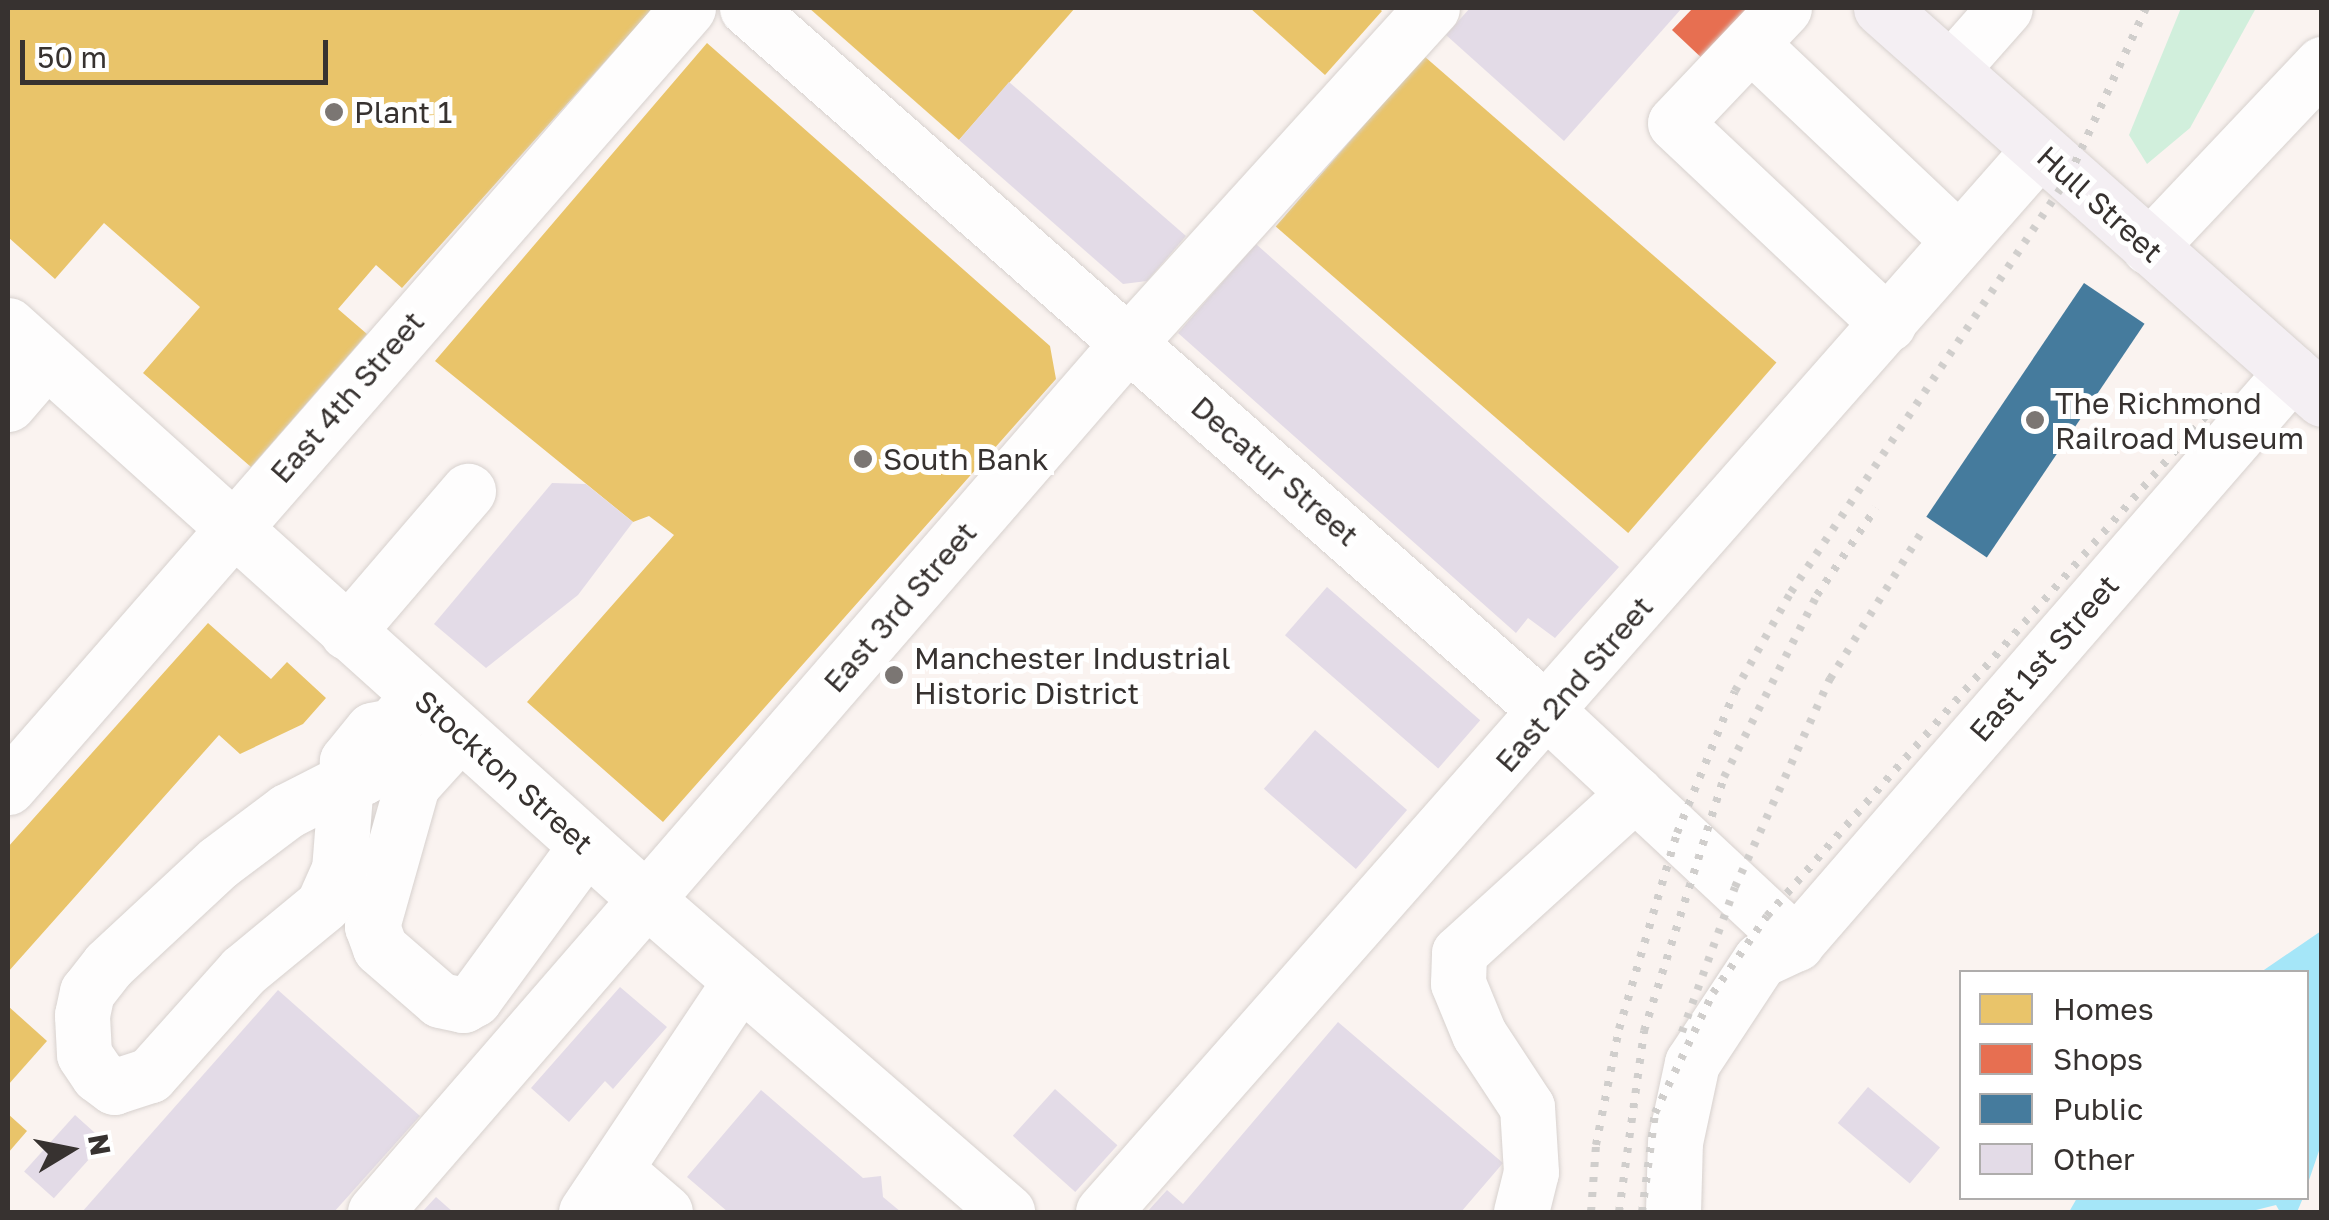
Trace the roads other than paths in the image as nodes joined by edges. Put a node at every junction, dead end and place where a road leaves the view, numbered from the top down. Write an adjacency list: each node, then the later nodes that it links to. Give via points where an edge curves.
1 (688, 8): 18 (street, East 4th Street)
2 (747, 8): 14 (street, Decatur Street)
3 (1432, 8): 14 (street, East 3rd Street)
4 (1881, 8): 8 (main road, Hull Street)
5 (2005, 8): 8 (street)
6 (1767, 26): 10 (street); 12 (street, via 1675,124)
7 (2322, 64): 11 (street)
8 (1951, 69): 9 (main road, Hull Street)
9 (2039, 150): 10 (street, East 2nd Street); 11 (main road, Hull Street)
10 (1960, 241): 12 (street, East 2nd Street)
11 (2148, 248): 15 (main road, Hull Street)
12 (1888, 324): 21 (street, East 2nd Street)
13 (27, 342): 16 (street); 18 (street, Stockton Street)
14 (1129, 342): 21 (street, Decatur Street); 27 (street, East 3rd Street)
15 (2307, 386): 28 (street, East 1st Street)
16 (8, 404)
17 (468, 492): 19 (street)
18 (232, 529): 19 (street, Stockton Street); 23 (street, East 4th Street)
19 (347, 632): 20 (street, Stockton Street)
20 (405, 711): 22 (street, Stockton Street); 24 (street, via 372,730 347,761)
21 (1548, 713): 25 (street, Decatur Street); 34 (street, East 2nd Street)
22 (459, 732): 26 (street, Stockton Street); 26 (street, via 412,785 372,926 380,948 440,1000 463,1005)
23 (14, 767)
24 (346, 781): 24 (street, via 287,811 219,862 108,965 87,992 82,1016 84,1054 98,1075 114,1087 150,1075 244,972 323,905 339,869)
25 (1634, 793): 28 (street, Decatur Street); 35 (street, via 1459,953 1458,982 1479,1034 1527,1107 1531,1172)
26 (586, 846): 27 (street, Stockton Street)
27 (646, 900): 29 (street, Stockton Street); 31 (street, East 3rd Street)
28 (1796, 943): 36 (street, East 1st Street, via 1760,960 1692,1064 1675,1142)
29 (740, 981): 30 (street); 33 (street, Stockton Street)
30 (600, 1191): 32 (street)
31 (375, 1212)
32 (665, 1212)
33 (1006, 1212)
34 (1103, 1212)
35 (1521, 1212)
36 (1673, 1212)

